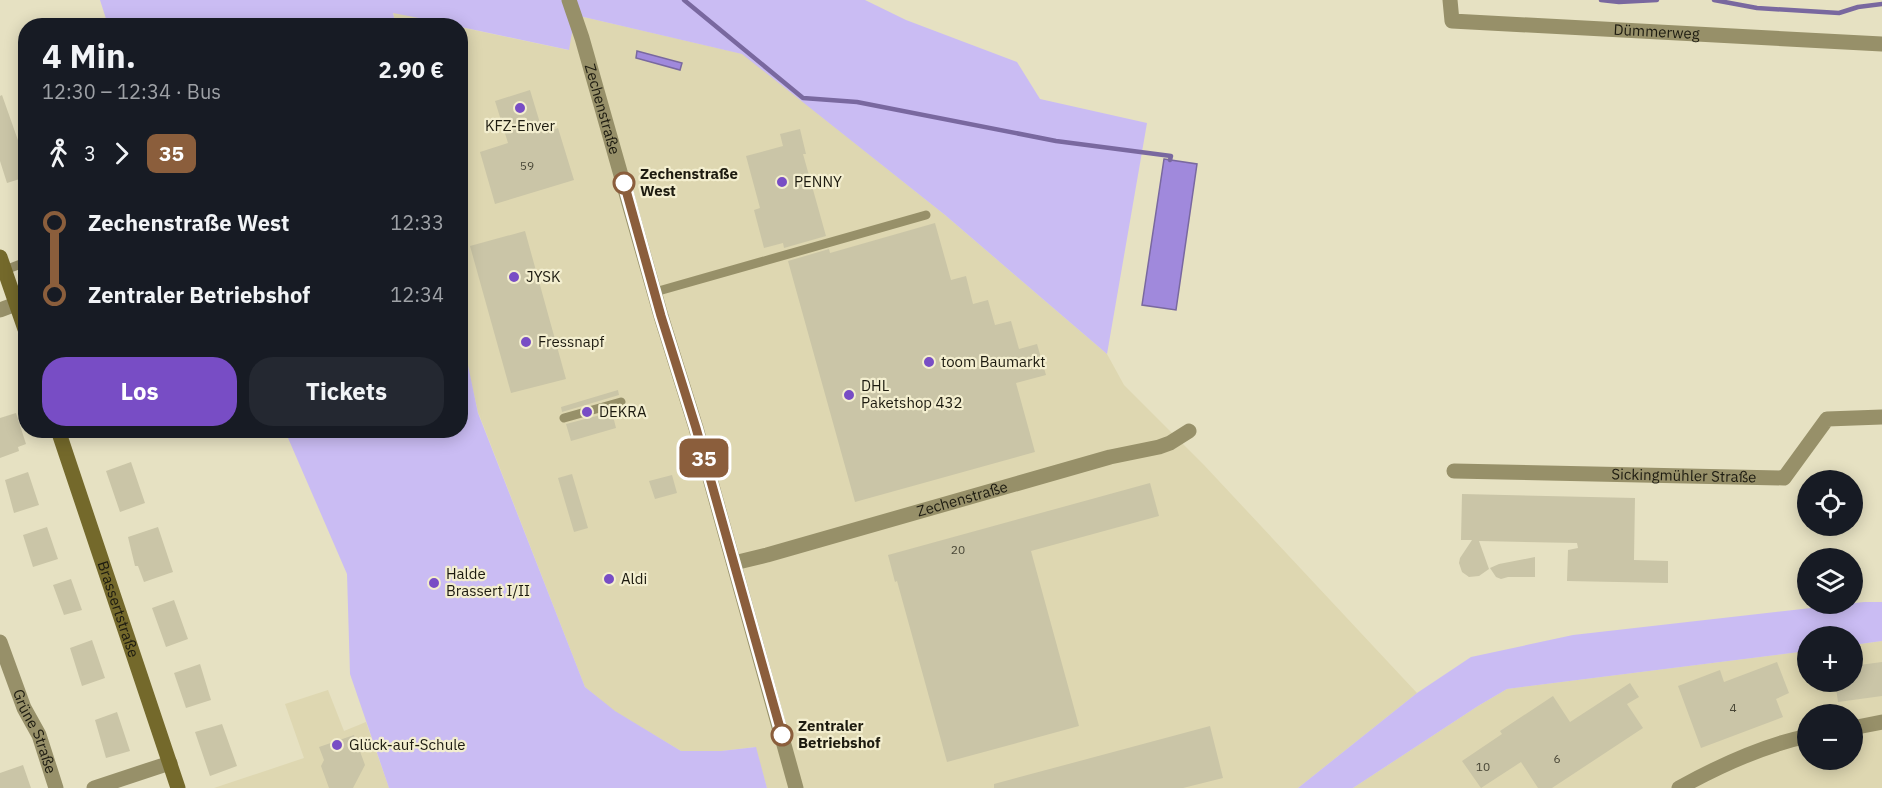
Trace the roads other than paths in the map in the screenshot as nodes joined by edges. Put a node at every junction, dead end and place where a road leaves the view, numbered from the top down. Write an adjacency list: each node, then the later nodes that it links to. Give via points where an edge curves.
1 (569, 0): 7 (street, Zechenstraße)
2 (1450, 0): 3 (street, Dümmerweg, via 1452,21)
3 (1882, 44)
4 (927, 214): 7 (lane)
5 (18, 263): 6 (lane)
6 (2, 264): 8 (main road)
7 (655, 292): 17 (street, Zechenstraße)
8 (16, 304): 9 (street); 10 (main road)
9 (0, 310)
10 (18, 310)
11 (621, 402): 13 (lane)
12 (1882, 417): 16 (street, Sickingmühler Straße, via 1827,419 1784,478)
13 (564, 418)
14 (1189, 431): 17 (street, Zechenstraße, via 1159,447 1110,457)
15 (61, 438): 22 (main road, Brassertstraße)
16 (1454, 471)
17 (734, 563): 26 (street, Zechenstraße)
18 (0, 642): 23 (street, Grüne Straße, via 24,708 39,735)
19 (1882, 722): 20 (street)
20 (1863, 726)
21 (1797, 740): 27 (street, via 1739,760)
22 (170, 763): 24 (street); 25 (main road, Brassertstraße)
23 (56, 788)
24 (94, 788)
25 (178, 788)
26 (796, 788)
27 (1679, 788)

